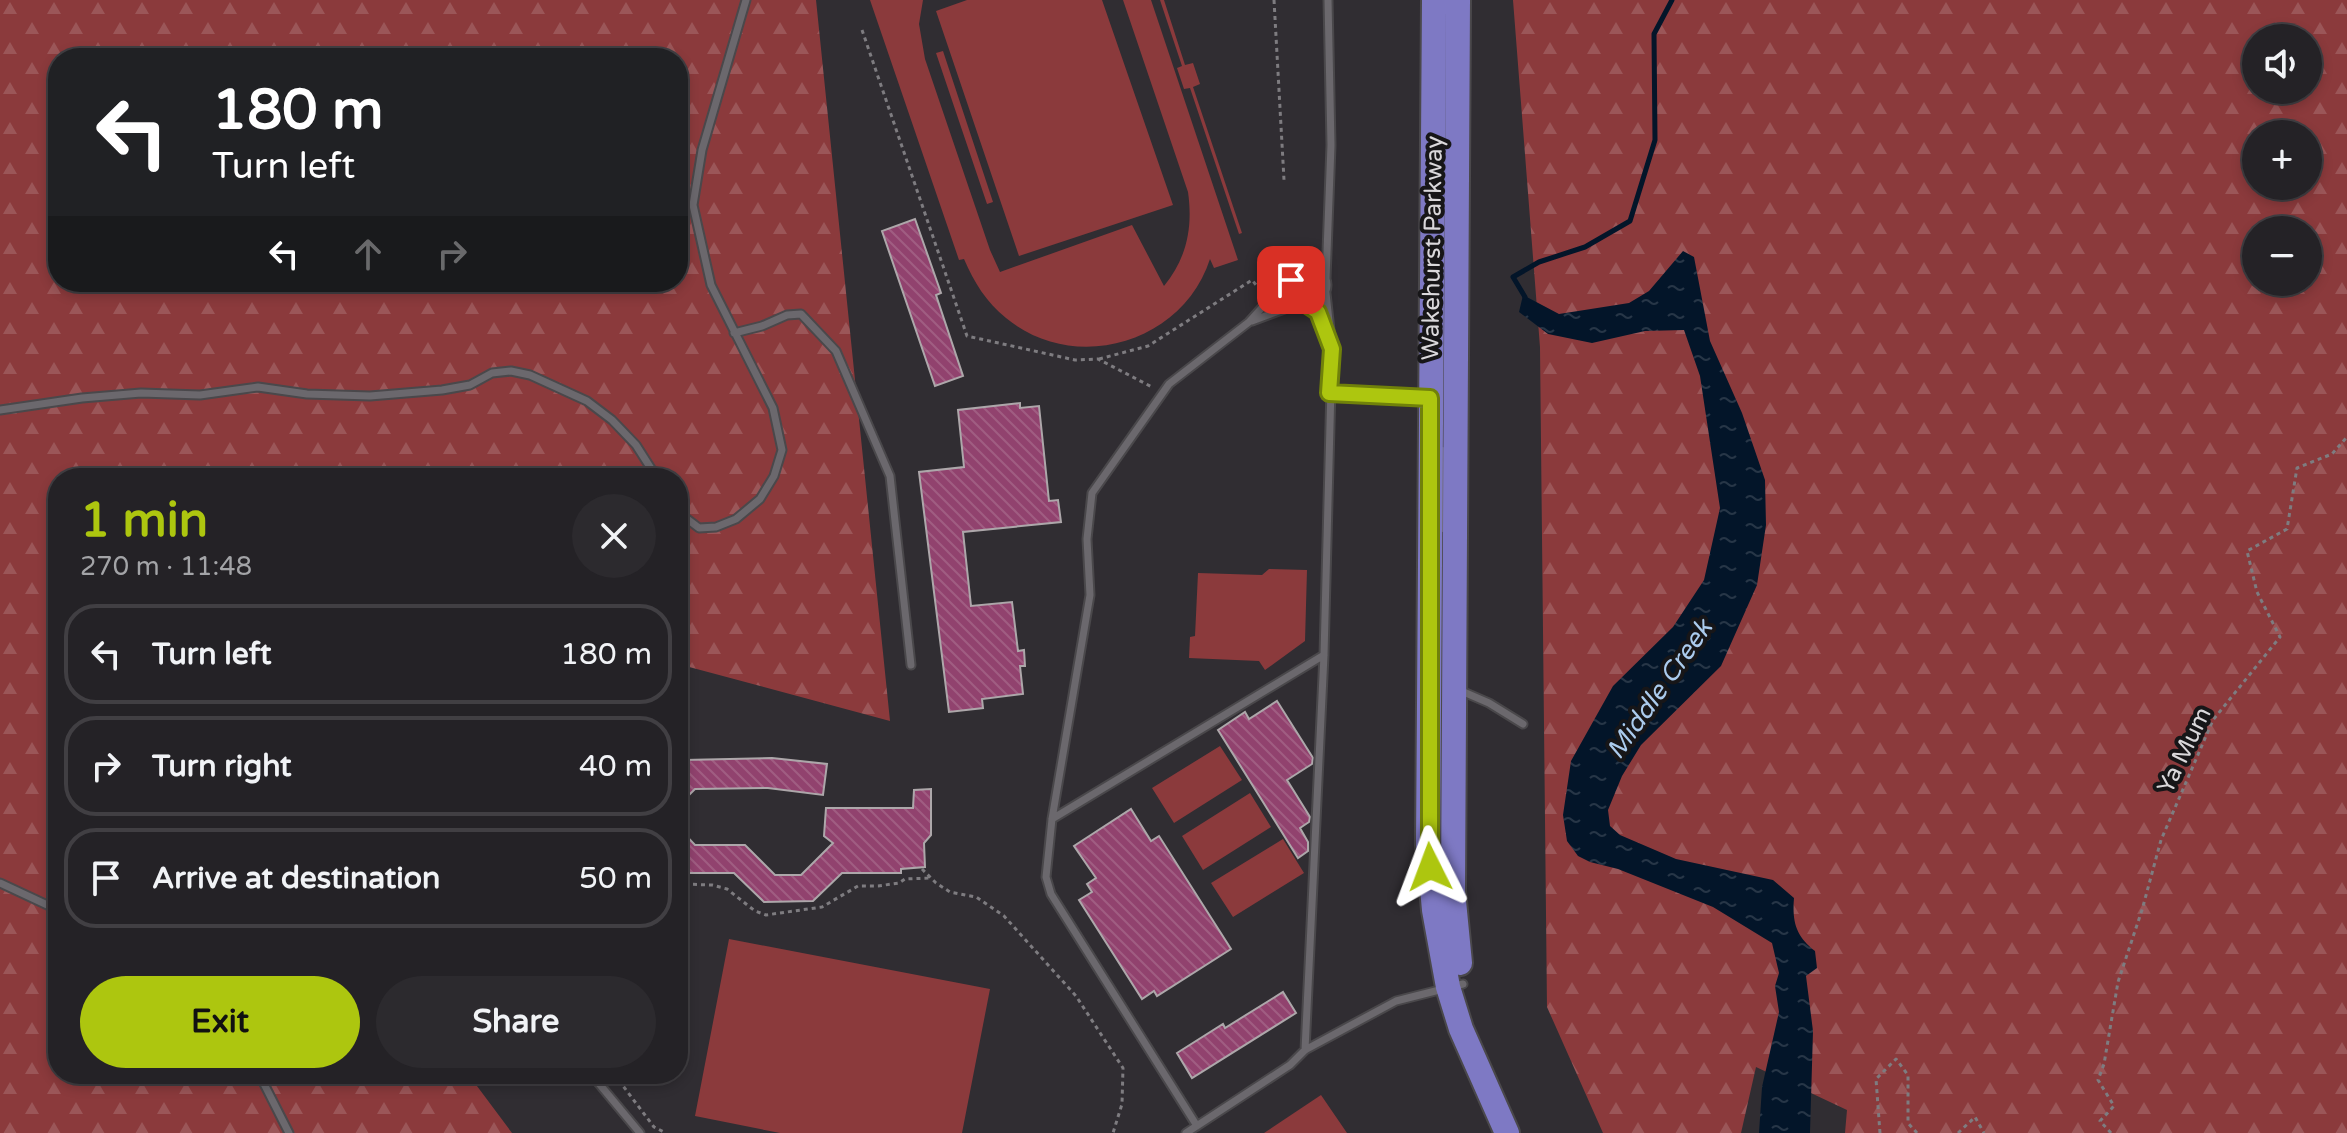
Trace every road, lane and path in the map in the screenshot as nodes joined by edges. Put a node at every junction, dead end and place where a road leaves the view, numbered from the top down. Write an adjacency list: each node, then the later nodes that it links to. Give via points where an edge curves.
1 (746, 0): 14 (lane, via 702,150 693,205 711,285)
2 (1274, 0): 7 (path)
3 (1328, 0): 8 (lane, via 1331,151)
4 (1434, 0): 20 (main road, Wakehurst Parkway)
5 (1458, 0): 17 (main road, Wakehurst Parkway)
6 (862, 30): 16 (path, via 967,336 1075,360)
7 (1284, 180)
8 (1326, 279): 9 (lane, via 1308,267); 10 (lane)
9 (1291, 280): 11 (lane); 12 (lane, via 1294,296)
10 (1326, 293): 12 (lane, via 1319,301); 15 (lane)
11 (1269, 300): 13 (lane); 16 (path, via 1252,280 1148,346)
12 (1305, 303): 13 (lane); 15 (lane, via 1318,312)
13 (1249, 322): 19 (lane, via 1189,366)
14 (734, 333): 24 (lane, via 773,408 782,450 760,499 736,519 699,528); 27 (lane, via 801,314 836,351 890,476)
15 (1332, 349): 18 (lane)
16 (1098, 359): 19 (path)
17 (1456, 366): 20 (street); 26 (main road, Wakehurst Parkway)
18 (1329, 393): 20 (lane); 25 (lane)
19 (1162, 394): 30 (lane, via 1092,493 1087,539 1090,595)
20 (1430, 398): 26 (street, via 1440,418 1444,606); 36 (main road, Wakehurst Parkway, via 1428,845 1434,910)
21 (0, 410): 23 (lane, via 82,398 200,395 258,387 370,396 442,390 511,371 587,401 636,445)
22 (2347, 437): 52 (path, Ya Mum, via 2332,454 2297,468 2287,529 2247,551 2257,592 2280,637 2213,720 2161,840 2118,982 2098,1080 2114,1106 2100,1121)
23 (651, 468)
24 (688, 520)
25 (1324, 655): 30 (lane); 37 (lane)
26 (1454, 656): 28 (main road, Wakehurst Parkway)
27 (911, 665)
28 (1454, 687): 29 (lane); 36 (main road, Wakehurst Parkway)
29 (1523, 724)
30 (1052, 819): 41 (lane, via 1046,877 1051,894)
31 (922, 869): 32 (path)
32 (931, 878): 34 (path, via 852,888 822,907 766,915 727,889); 45 (path, via 1004,916 1076,996 1123,1068 1122,1104)
33 (0, 883): 35 (lane)
34 (688, 884)
35 (48, 905)
36 (1456, 985): 37 (lane, via 1396,1001); 47 (main road, Wakehurst Parkway, via 1461,1029)
37 (1305, 1050): 41 (lane)
38 (264, 1084): 42 (lane)
39 (599, 1084): 43 (lane)
40 (622, 1084): 44 (path, via 654,1127)
41 (1197, 1126): 46 (lane)
42 (289, 1133)
43 (640, 1133)
44 (666, 1133)
45 (1113, 1133)
46 (1186, 1133)
47 (1507, 1133)
48 (1880, 1133): 49 (path, via 1876,1079 1896,1059 1908,1075 1908,1123)
49 (1917, 1133)
50 (1958, 1133): 51 (path, via 1975,1117)
51 (1984, 1133)
52 (2111, 1133)

